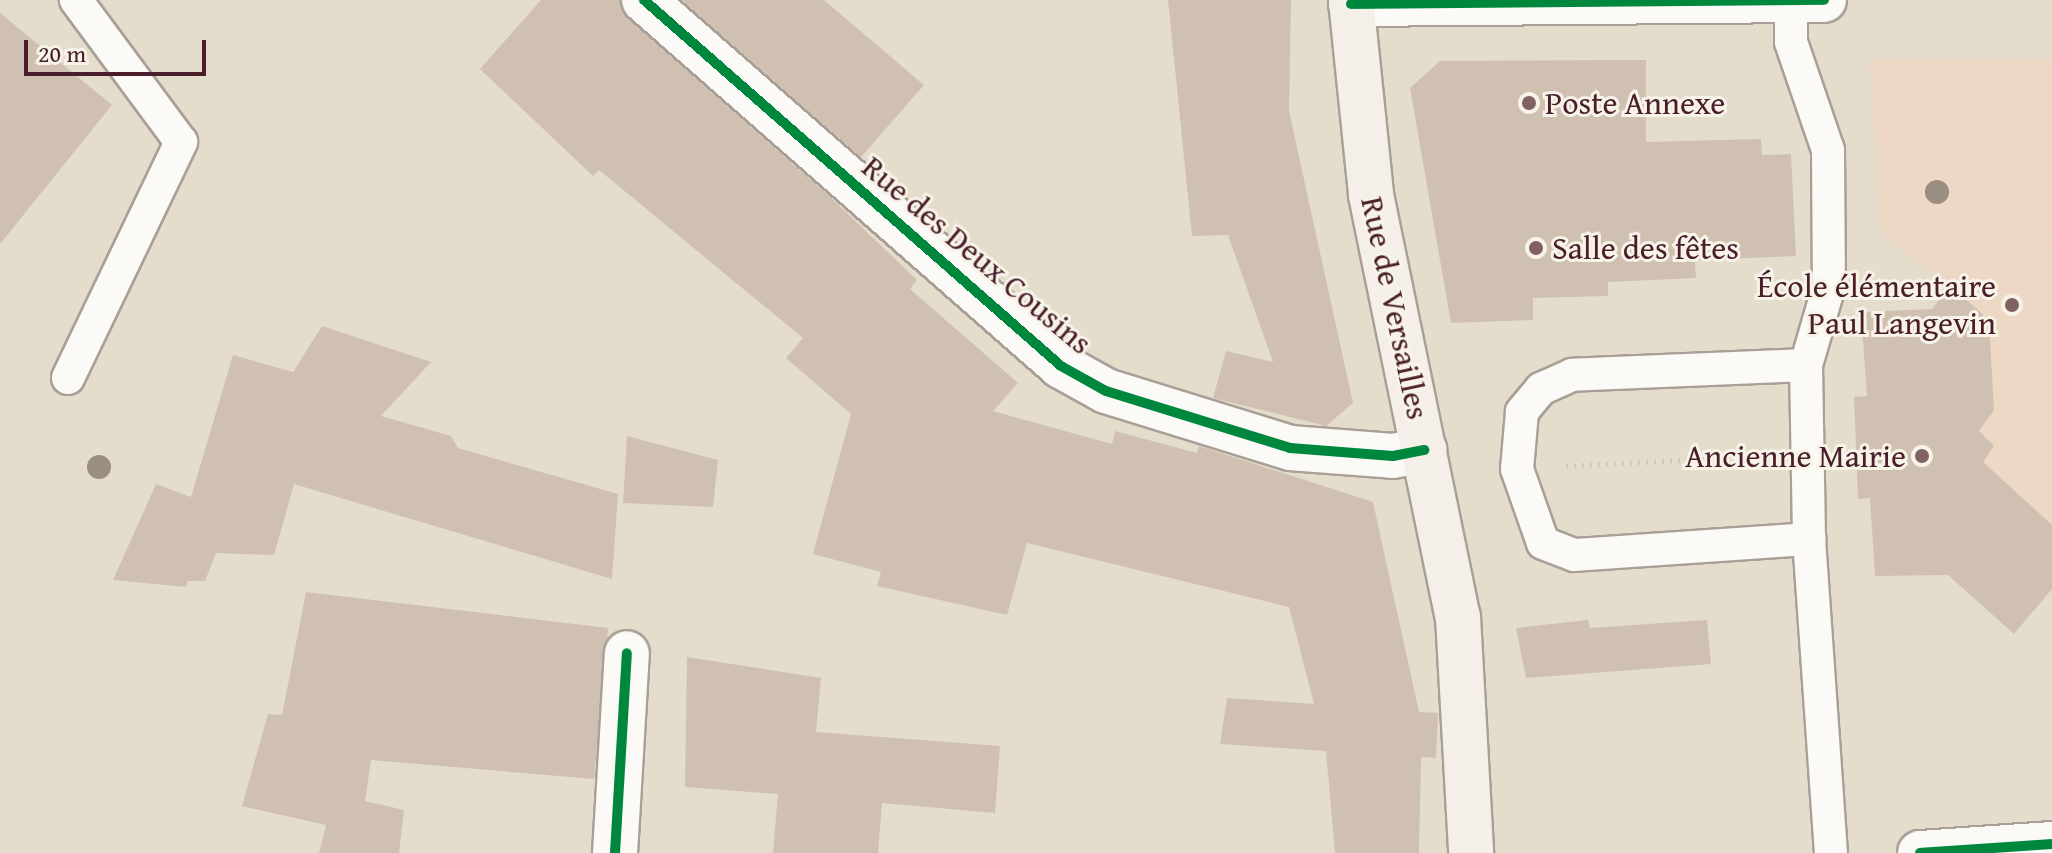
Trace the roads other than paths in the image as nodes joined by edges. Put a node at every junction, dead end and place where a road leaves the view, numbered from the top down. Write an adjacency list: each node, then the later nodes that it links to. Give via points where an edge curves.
1 (76, 0): 7 (lane, via 181,142)
2 (644, 0): 8 (street, Rue des Deux Cousins, via 1061,366 1106,391 1290,448 1393,456)
3 (1824, 0): 4 (street)
4 (1791, 1): 5 (street); 6 (lane, via 1791,42 1828,150 1829,286)
5 (1351, 2): 8 (main road, Rue de Versailles, via 1371,195)
6 (1806, 365): 9 (lane); 9 (lane, via 1572,375 1541,389 1522,412 1517,469 1543,543 1574,555)
7 (68, 378)
8 (1424, 450): 13 (main road, Rue de Versailles, via 1458,617)
9 (1809, 539): 14 (lane)
10 (627, 653): 12 (street)
11 (2052, 844): 15 (street)
12 (615, 853)
13 (1471, 853)
14 (1831, 853)
15 (1920, 853)

